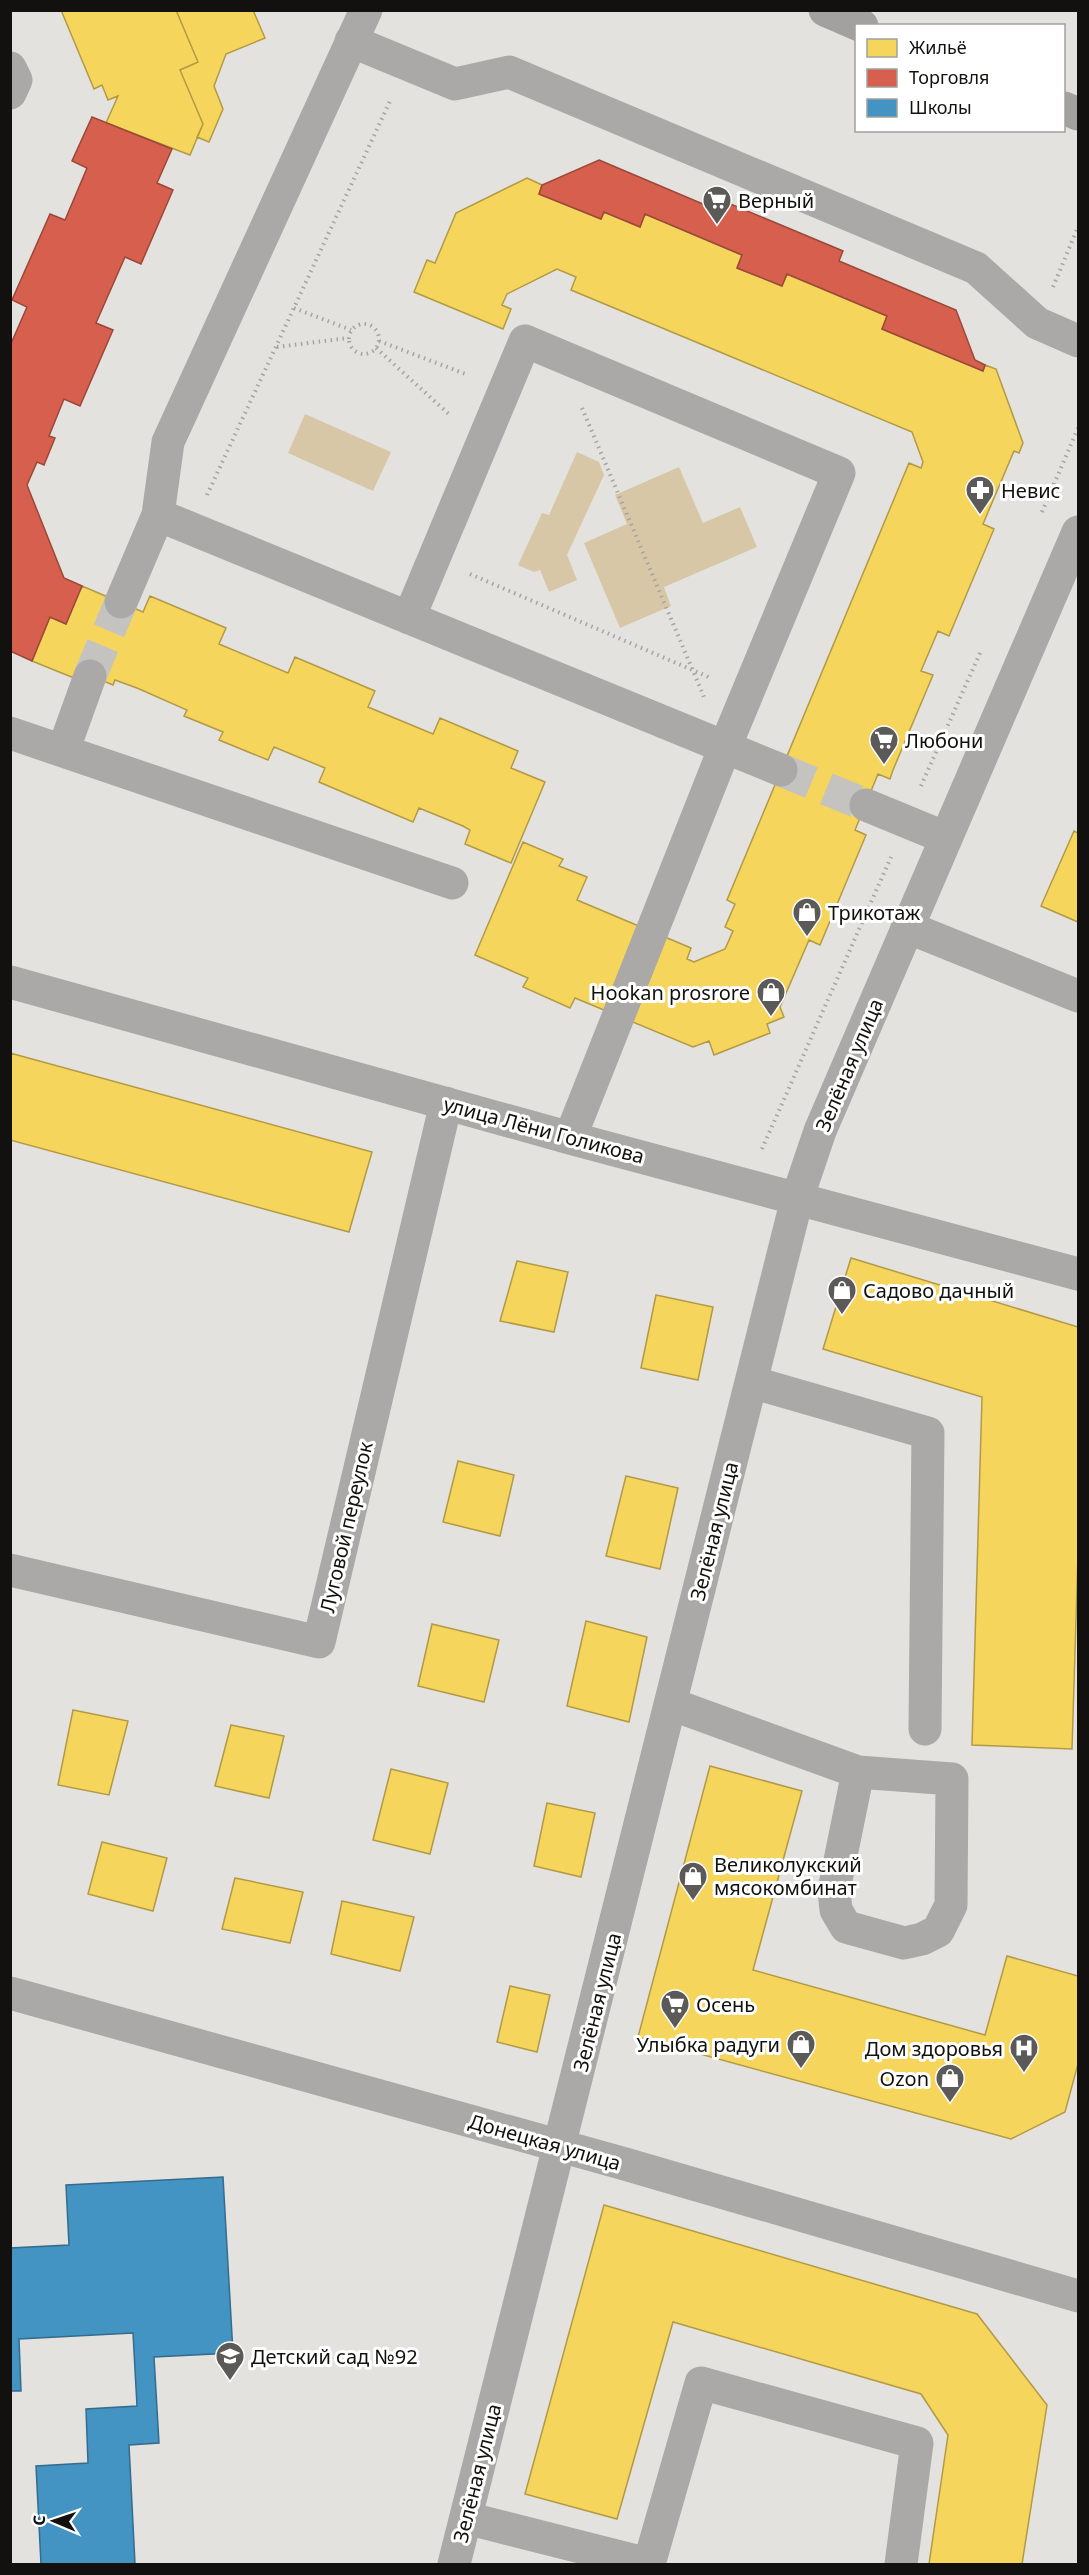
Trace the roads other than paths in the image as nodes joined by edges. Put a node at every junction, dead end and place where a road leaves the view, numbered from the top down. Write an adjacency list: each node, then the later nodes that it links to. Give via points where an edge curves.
1 (366, 10): 4 (street)
2 (825, 10): 3 (main road)
3 (857, 24)
4 (351, 41): 7 (street, via 455,84 509,72 976,268 1037,324); 8 (street, via 168,442)
5 (10, 68): 6 (street, via 16,80)
6 (10, 93)
7 (1078, 341)
8 (158, 515): 10 (street); 11 (street)
9 (1078, 532): 18 (street, Зелёная улица)
10 (121, 602)
11 (410, 618): 14 (street); 14 (street, via 525,340 839,473)
12 (90, 676): 15 (street)
13 (10, 733): 15 (street)
14 (725, 747): 16 (street); 24 (street)
15 (63, 751): 19 (street)
16 (781, 770)
17 (866, 805): 18 (street)
18 (946, 838): 20 (street, Зелёная улица)
19 (452, 883)
20 (907, 927): 22 (street); 25 (street, Зелёная улица, via 820,1131)
21 (10, 982): 23 (street, улица Лёни Голикова)
22 (1078, 996)
23 (446, 1103): 24 (street, улица Лёни Голикова); 28 (street, Луговой переулок, via 319,1642)
24 (570, 1138): 25 (street, улица Лёни Голикова)
25 (797, 1199): 26 (street, улица Лёни Голикова); 27 (street, Зелёная улица)
26 (1078, 1274)
27 (751, 1382): 29 (street, Зелёная улица); 30 (street, via 928,1433)
28 (11, 1571)
29 (671, 1704): 31 (street); 33 (street, Зелёная улица)
30 (925, 1729)
31 (858, 1772): 31 (street, via 834,1890 836,1910 846,1927 904,1944 922,1939 938,1931 951,1905 952,1779)
32 (10, 1992): 33 (street, Донецкая улица)
33 (560, 2146): 34 (street, Донецкая улица); 35 (street, Зелёная улица)
34 (1078, 2296)
35 (466, 2518): 36 (street, Зелёная улица); 37 (street)
36 (454, 2565)
37 (649, 2565): 38 (street, via 701,2383 917,2443)
38 (901, 2565)

